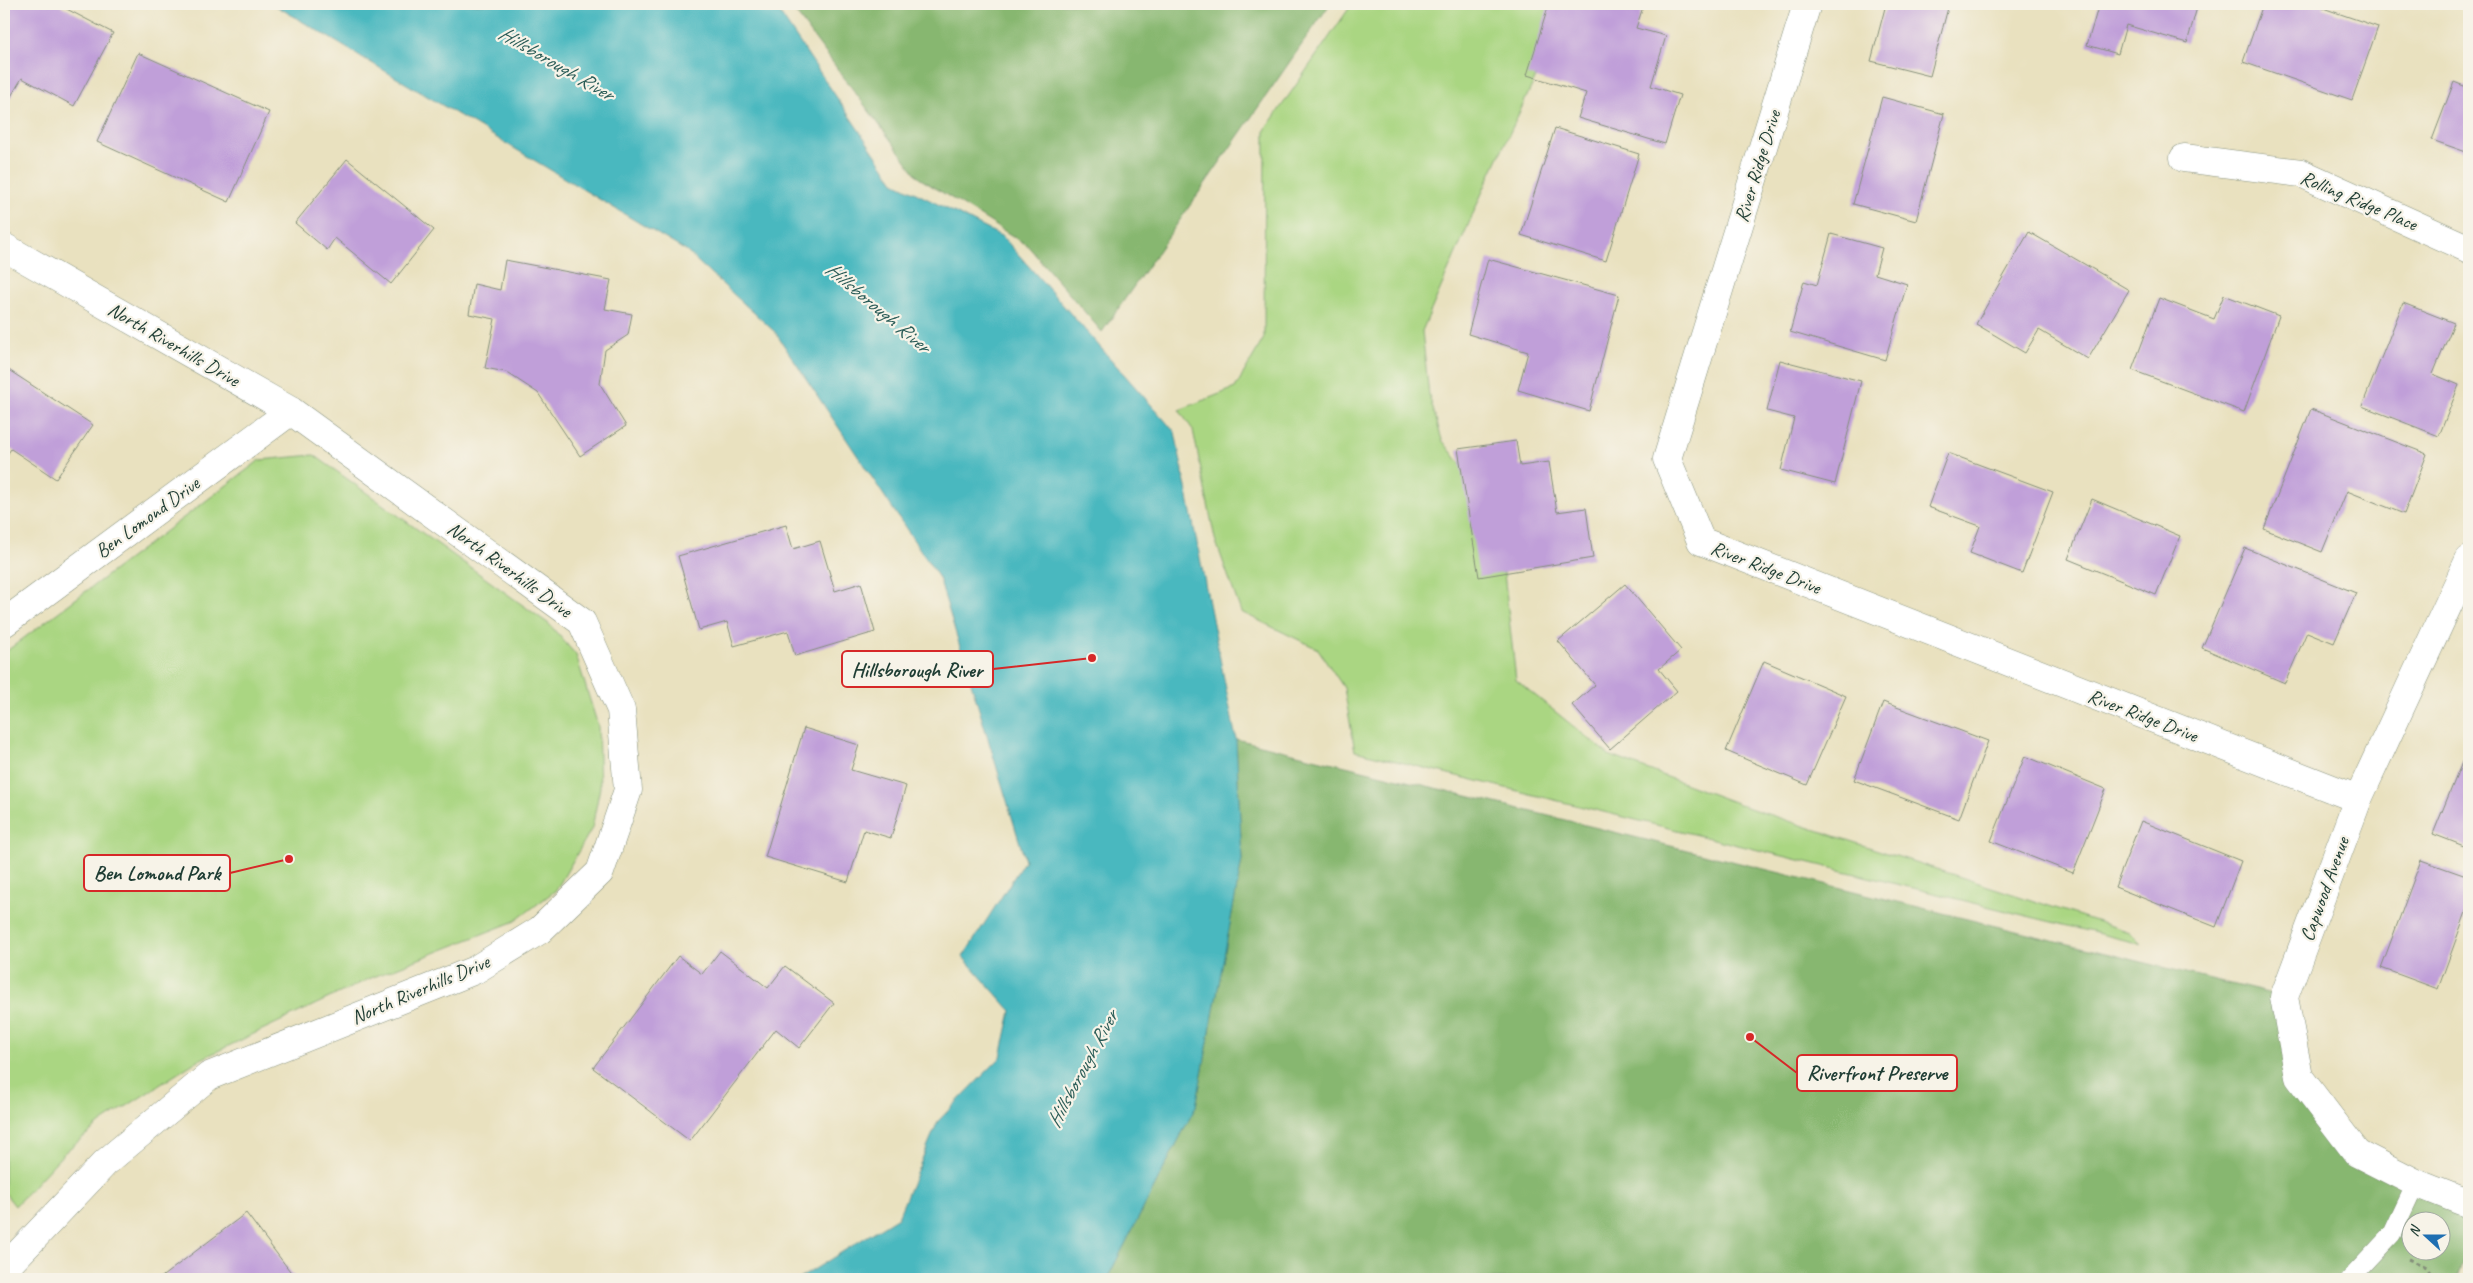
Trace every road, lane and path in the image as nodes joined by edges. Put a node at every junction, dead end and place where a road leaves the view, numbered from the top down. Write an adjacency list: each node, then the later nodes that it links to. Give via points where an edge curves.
1 (1807, 4): 8 (street, River Ridge Drive, via 1667,458 1701,541)
2 (2184, 158): 4 (street, Rolling Ridge Place, via 2301,173)
3 (4, 247): 5 (street, North Riverhills Drive)
4 (2469, 249)
5 (291, 411): 7 (street, Ben Lomond Drive); 11 (street, North Riverhills Drive, via 582,622 621,710 628,790 600,872 540,930 475,970 209,1076 105,1163)
6 (2469, 560): 8 (street, Capwood Avenue)
7 (4, 623)
8 (2358, 799): 9 (street, Capwood Avenue, via 2284,997 2299,1077 2357,1154)
9 (2416, 1183): 10 (street, Capwood Avenue); 12 (lane, via 2392,1234)
10 (2469, 1204)
11 (4, 1270)
12 (2350, 1279)

